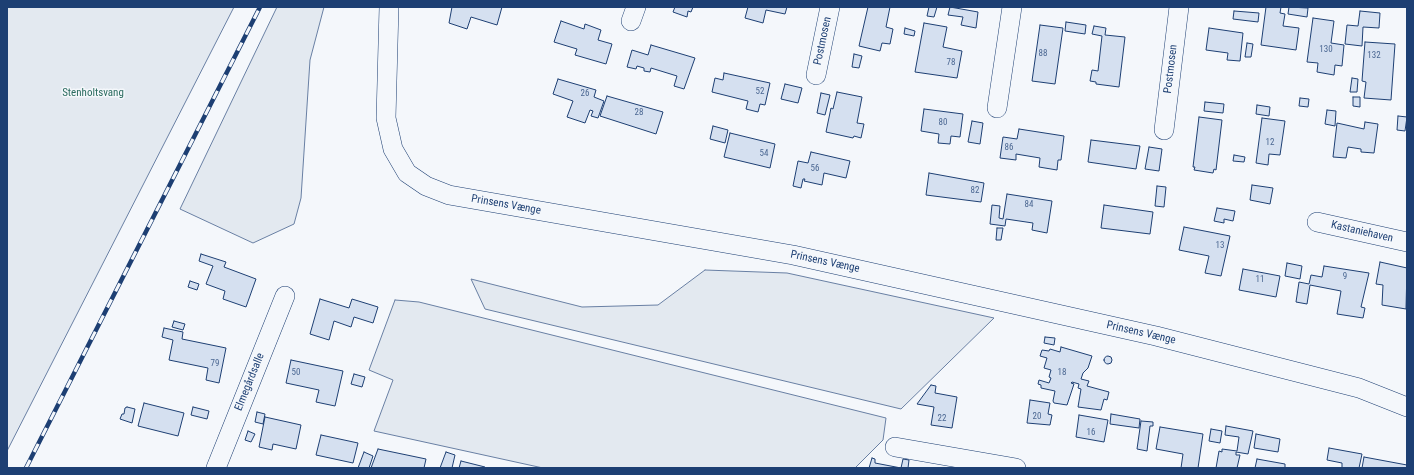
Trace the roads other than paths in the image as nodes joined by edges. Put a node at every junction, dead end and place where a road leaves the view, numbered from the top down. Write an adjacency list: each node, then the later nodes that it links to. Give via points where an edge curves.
1 (389, 7): 11 (street, Prinsens Vænge, via 386,118 393,149 407,173 426,186 449,195 786,253 1156,336 1359,388)
2 (830, 7): 5 (street, Postmosen)
3 (1012, 7): 6 (street)
4 (1179, 7): 7 (street, Postmosen)
5 (816, 75)
6 (997, 108)
7 (1164, 130)
8 (1317, 222): 9 (street, Kastaniehaven)
9 (1407, 242)
10 (285, 296): 13 (street, Elmegårdsalle)
11 (1407, 407)
12 (896, 447): 14 (street)
13 (216, 468)
14 (1016, 468)

